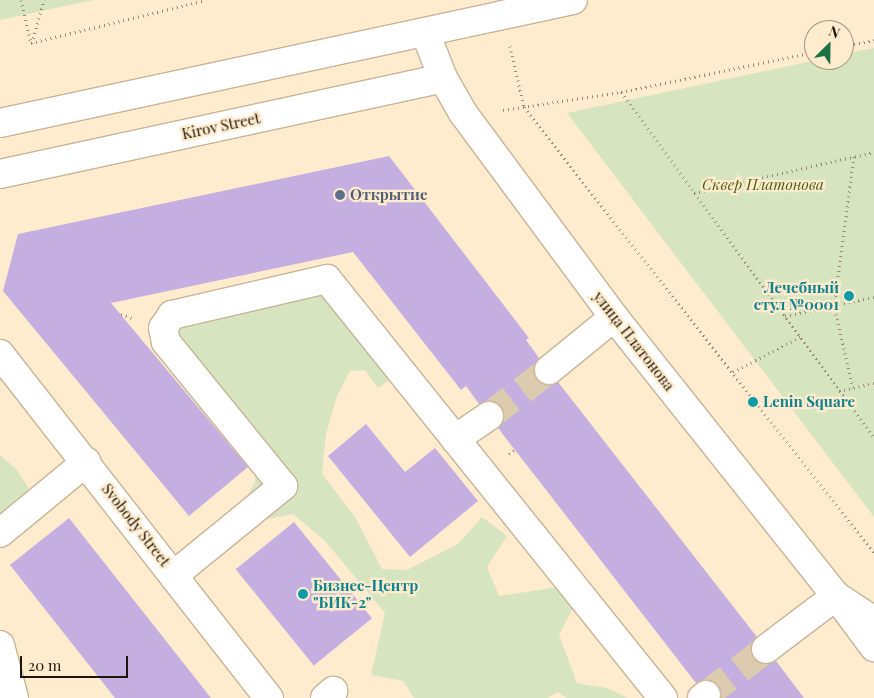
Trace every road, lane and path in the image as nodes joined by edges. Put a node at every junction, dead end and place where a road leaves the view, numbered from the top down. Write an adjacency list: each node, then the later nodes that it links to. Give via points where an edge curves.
1 (21, 0): 7 (path)
2 (44, 0): 7 (path)
3 (205, 0): 7 (path)
4 (573, 0): 5 (main road)
5 (425, 32): 10 (main road, улица Платонова); 14 (main road)
6 (874, 40): 8 (path)
7 (32, 43)
8 (854, 44)
9 (804, 54): 12 (path)
10 (443, 78): 17 (main road, Kirov Street); 22 (main road, улица Платонова, via 463,113)
11 (519, 84): 13 (path)
12 (621, 92): 13 (path); 18 (path)
13 (524, 107): 26 (path)
14 (0, 123)
15 (874, 152): 16 (path)
16 (854, 156): 18 (path); 20 (path)
17 (0, 174)
18 (694, 194): 21 (path)
19 (874, 297): 20 (path)
20 (834, 306): 21 (path); 28 (path)
21 (785, 316): 23 (path)
22 (614, 317): 25 (main road); 37 (main road, улица Платонова)
23 (800, 337): 26 (path); 29 (path)
24 (0, 354): 33 (main road, Svobody Street)
25 (549, 370)
26 (733, 372): 35 (path)
27 (874, 383): 28 (path)
28 (853, 388): 29 (path)
29 (839, 391): 31 (path)
30 (489, 416): 32 (main road)
31 (874, 438)
32 (455, 439): 36 (main road, via 328,279 172,315 163,328 166,342 283,486); 44 (main road)
33 (86, 462): 34 (main road); 36 (main road, Svobody Street)
34 (0, 533)
35 (874, 553)
36 (174, 574): 43 (main road, Svobody Street)
37 (836, 596): 38 (main road); 40 (main road, улица Платонова); 41 (main road)
38 (874, 621)
39 (0, 645): 42 (main road)
40 (874, 647)
41 (766, 649)
42 (14, 698)
43 (269, 698)
44 (663, 698)

